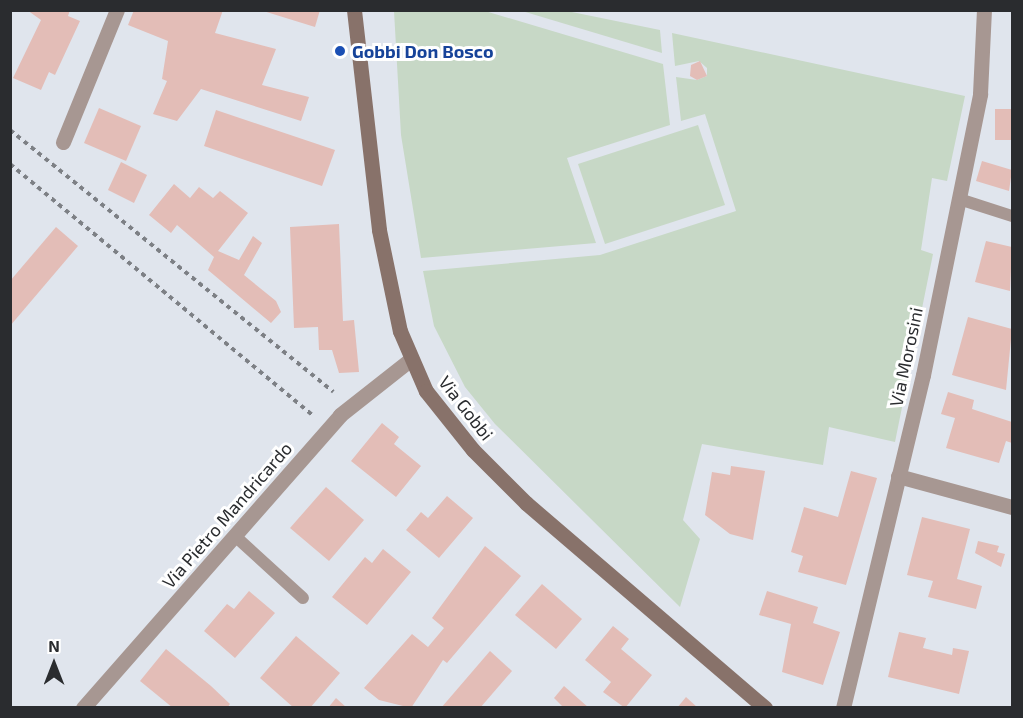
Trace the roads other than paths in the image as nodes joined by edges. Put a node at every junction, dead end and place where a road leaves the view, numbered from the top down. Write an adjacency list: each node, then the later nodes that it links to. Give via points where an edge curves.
1 (117, 10): 4 (street)
2 (354, 10): 7 (street, Via Gobbi, via 379,230)
3 (984, 10): 5 (street, Via Morosini, via 980,94)
4 (63, 142)
5 (958, 199): 6 (lane); 8 (street, Via Morosini)
6 (1012, 216)
7 (410, 360): 10 (street, Via Pietro Mandricardo, via 351,405); 13 (street, Via Gobbi, via 446,420 526,503)
8 (898, 476): 9 (street); 14 (street, Via Morosini)
9 (1012, 507)
10 (235, 536): 11 (lane); 12 (street, Via Pietro Mandricardo)
11 (303, 598)
12 (83, 708)
13 (765, 708)
14 (843, 708)

